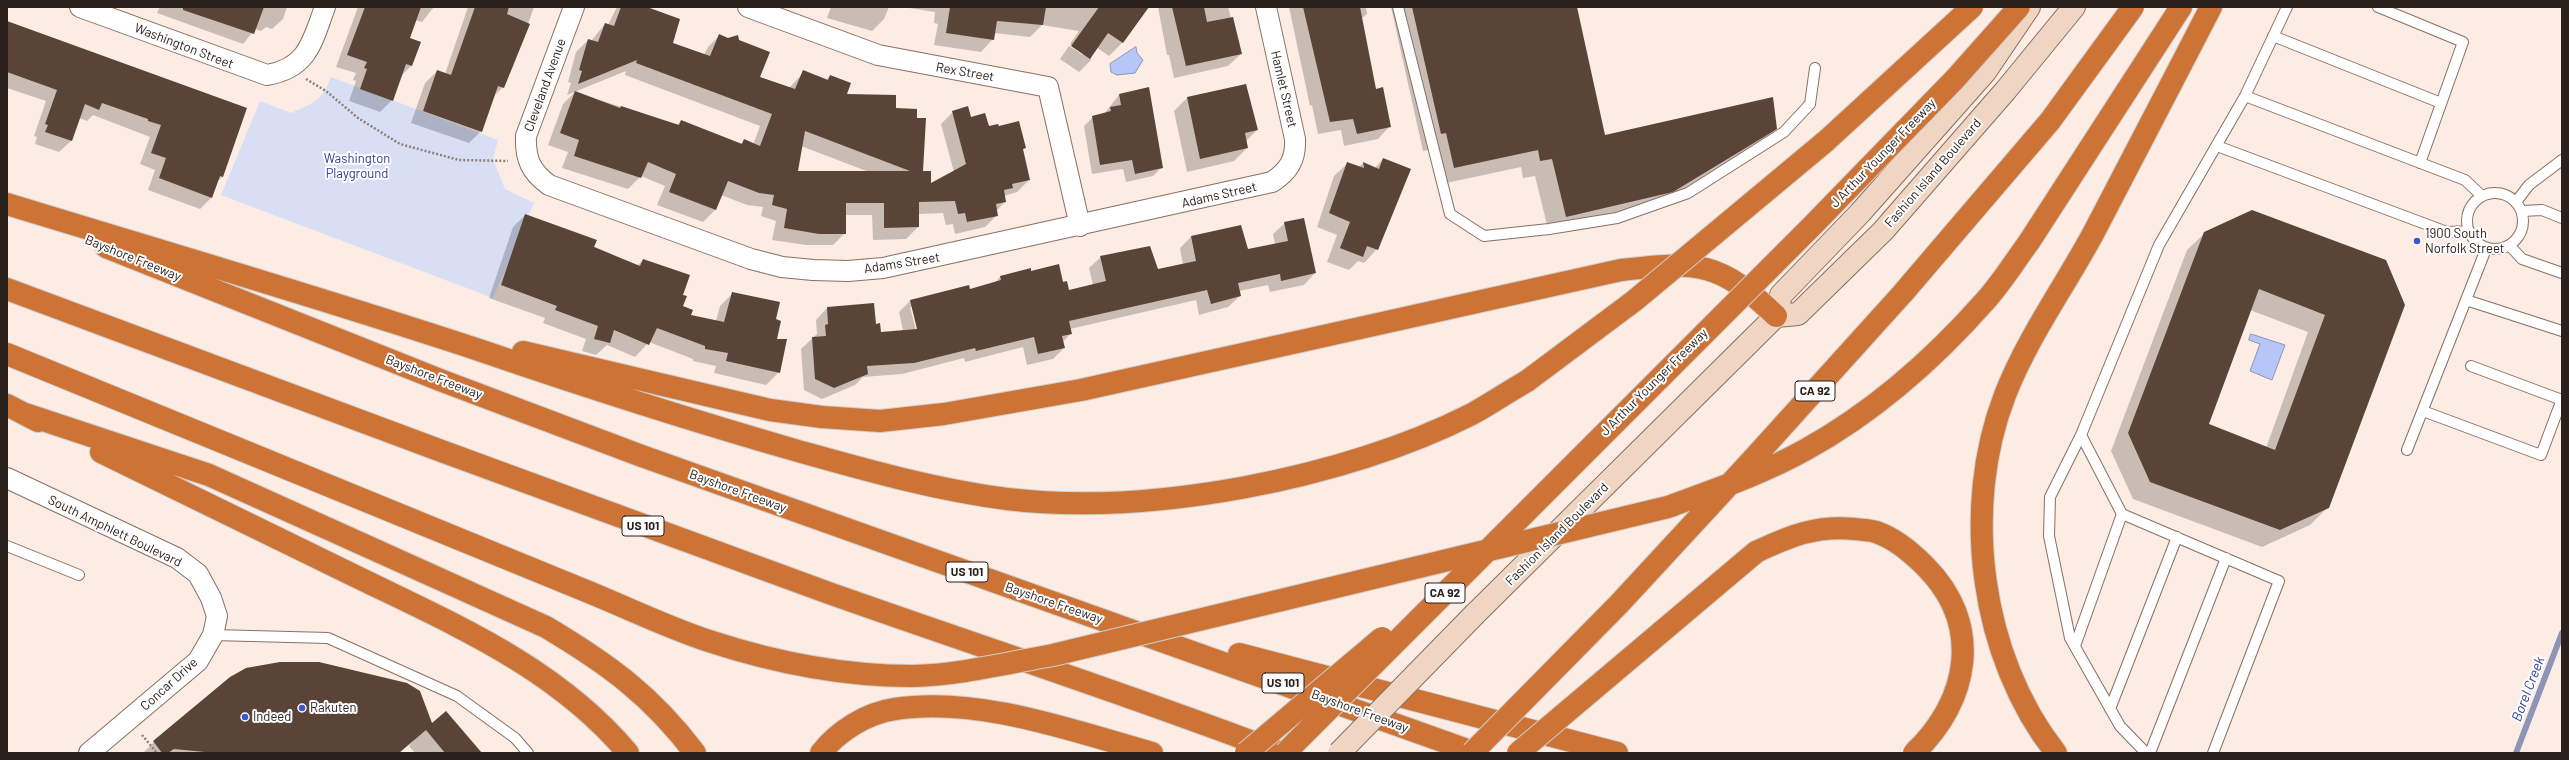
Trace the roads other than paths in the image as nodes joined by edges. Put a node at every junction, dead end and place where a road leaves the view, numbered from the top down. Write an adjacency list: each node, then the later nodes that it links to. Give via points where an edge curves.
1 (80, 7): 2 (street, Washington Street, via 267,76 300,63)
2 (325, 7)
3 (574, 7): 23 (street, Cleveland Avenue, via 526,136)
4 (748, 7): 31 (street, Rex Street, via 878,54 1048,87)
5 (1266, 7): 24 (street, Hamlet Street, via 1296,139 1293,161)
6 (1398, 7): 17 (lane, via 1450,214 1484,236 1617,218 1688,193 1784,132 1810,104)
7 (1972, 7): 38 (highway, bridge, via 1826,141 1634,301 1527,381 1471,414 1401,444 1324,469 1238,489 1157,501 1080,503 1008,499 931,486 679,417)
8 (2019, 7): 46 (highway, J Arthur Younger Freeway / CA 92, bridge, via 1955,79 1810,228)
9 (2029, 7): 39 (main road, Fashion Island Boulevard, via 1986,72 1860,213 1781,295)
10 (2074, 7): 39 (main road, Fashion Island Boulevard, via 2006,90 1883,231 1798,314)
11 (2133, 7): 69 (highway, CA 92, bridge, via 2050,122 1903,293 1754,460 1619,604)
12 (2181, 7): 41 (highway, bridge, via 2029,242 1987,299 1932,357 1869,409 1805,450 1739,481 1668,507 1053,655 972,669 912,676 848,671 780,660 709,641)
13 (2211, 7): 74 (highway, via 2009,387 1986,459 1983,521 1985,567 1995,630 2016,684 2041,734)
14 (2287, 7): 16 (lane)
15 (2378, 7): 19 (lane, via 2463,42)
16 (2273, 36): 18 (lane); 19 (lane)
17 (1815, 68)
18 (2245, 96): 20 (lane); 22 (lane)
19 (2441, 103): 22 (lane)
20 (2217, 146): 32 (lane, via 2447,232); 47 (lane, via 2160,245)
21 (2562, 160): 26 (lane, via 2529,185)
22 (2420, 163): 25 (lane, via 2465,180)
23 (529, 164): 31 (street, Adams Street, via 538,177 549,185 715,247 782,267 848,271 883,268)
24 (1287, 170): 31 (street, Adams Street, via 1272,182 1262,186)
25 (2482, 196): 26 (lane, via 2494,193 2506,195); 32 (lane, via 2474,202 2469,211 2466,221)
26 (2516, 202): 29 (lane)
27 (7, 204): 38 (highway)
28 (7, 208): 56 (highway, Bayshore Freeway / US 101, via 447,383 823,522)
29 (2522, 211): 30 (lane, via 2542,210); 33 (lane, via 2522,231)
30 (2562, 218)
31 (1080, 226)
32 (2468, 231): 34 (lane, via 2478,245)
33 (2510, 246): 34 (lane, via 2498,250); 35 (lane, via 2522,259)
34 (2486, 249): 37 (lane)
35 (2562, 273)
36 (7, 289): 67 (highway, US 101, via 627,520 1186,716)
37 (2466, 300): 40 (lane); 45 (lane)
38 (372, 315): 39 (highway, via 756,407 822,417 880,421 944,414 1081,390 1621,270 1674,264 1717,270 1749,290)
39 (1776, 316): 68 (main road, Fashion Island Boulevard, bridge, via 1475,614)
40 (2562, 331)
41 (7, 354)
42 (2471, 366): 43 (lane)
43 (2562, 400): 45 (lane, via 2541,455)
44 (16, 410): 62 (highway, via 461,628 521,661 564,690); 63 (highway, via 209,476 546,628 590,653 624,677 655,704)
45 (2423, 411): 48 (lane)
46 (1604, 432): 66 (highway, bridge, via 1396,626); 67 (highway, J Arthur Younger Freeway / CA 92, bridge)
47 (2081, 435): 50 (lane); 58 (lane, via 2050,497 2049,536 2070,638)
48 (2407, 450)
49 (7, 478): 55 (street, South Amphlett Boulevard, via 177,558 198,574)
50 (2122, 514): 51 (lane); 58 (lane)
51 (2177, 537): 53 (lane); 59 (lane)
52 (7, 546): 54 (lane)
53 (2226, 558): 76 (lane); 77 (lane, via 2279,580)
54 (79, 575)
55 (211, 598): 57 (street, Concar Drive, via 217,616)
56 (1090, 615): 70 (highway, Bayshore Freeway / US 101); 72 (highway)
57 (213, 635): 60 (street, Concar Drive, via 198,661); 61 (lane, via 328,638 457,696 515,738)
58 (2074, 646): 59 (lane)
59 (2110, 709): 75 (lane, via 2120,726)
60 (89, 753)
61 (528, 753)
62 (628, 753)
63 (695, 753)
64 (821, 753): 65 (highway, via 830,742 858,722 894,709 935,706 979,710 1033,720)
65 (1152, 753)
66 (1246, 753)
67 (1283, 753)
68 (1339, 753)
69 (1472, 753)
70 (1476, 753)
71 (1518, 753): 73 (highway, bridge, via 1756,552 1792,535 1833,527 1876,532 1911,552 1941,582 1957,613 1965,650 1956,694 1933,735)
72 (1617, 753)
73 (1914, 753)
74 (2056, 753)
75 (2146, 753)
76 (2150, 753)
77 (2213, 753)

